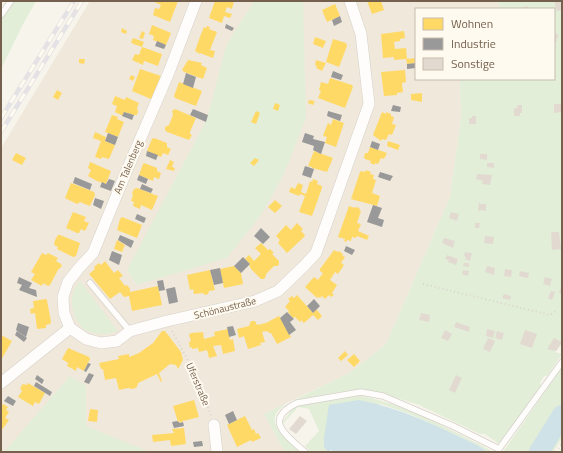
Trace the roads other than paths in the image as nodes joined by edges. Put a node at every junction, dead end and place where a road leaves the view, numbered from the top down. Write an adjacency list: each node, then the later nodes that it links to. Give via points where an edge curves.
1 (11, 1): 4 (lane)
2 (196, 1): 6 (street, Am Talenberg, via 94,253 68,282 63,298 64,314)
3 (350, 1): 7 (street, Schönaustraße, via 361,34 369,104 316,253 278,291 255,301)
4 (1, 15)
5 (90, 283): 7 (lane)
6 (70, 328): 7 (street, Schönaustraße, via 86,339 101,344 117,341); 9 (street)
7 (130, 331)
8 (562, 362): 12 (lane, via 499,449 383,396 361,392 297,403 288,407 279,418 279,424 283,433)
9 (1, 383)
10 (214, 425): 11 (street)
11 (217, 452)
12 (305, 452)

